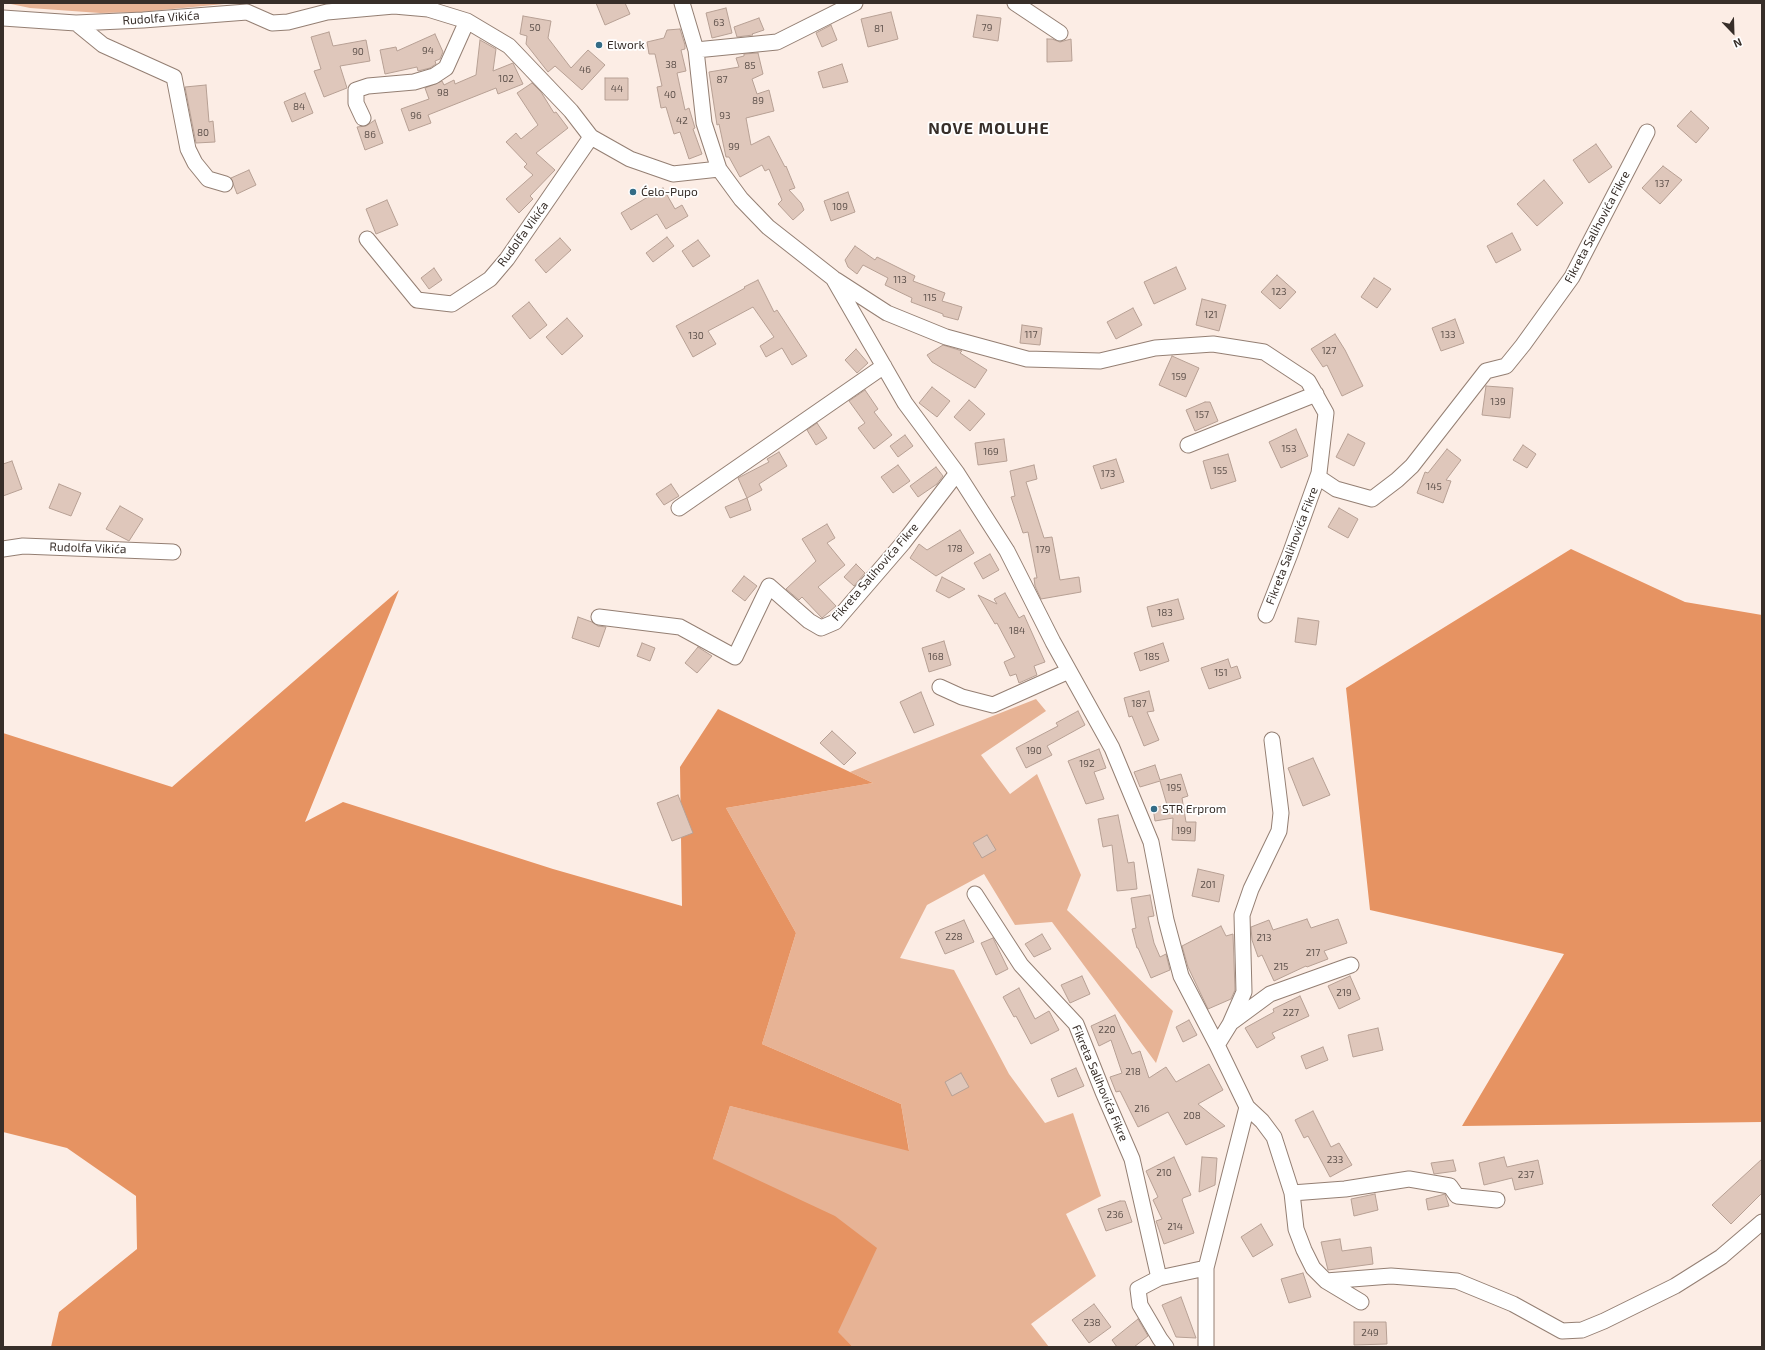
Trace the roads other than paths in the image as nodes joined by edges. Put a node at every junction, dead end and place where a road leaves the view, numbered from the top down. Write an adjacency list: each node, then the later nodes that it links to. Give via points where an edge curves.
1 (682, 3): 9 (street, Fikreta Salihovića Fikre)
2 (855, 3): 9 (street, via 777,42)
3 (1015, 3): 8 (street)
4 (246, 8): 6 (street, Rudolfa Vikića, via 272,23 288,22 328,12 394,6 428,9); 7 (street, Rudolfa Vikića, via 143,20)
5 (3, 18): 7 (street, Rudolfa Vikića)
6 (467, 21): 10 (street, via 446,68 434,76 414,82 368,86 356,90 356,103); 12 (street, Rudolfa Vikića, via 510,46)
7 (76, 23): 14 (street, via 103,45 174,77 188,149 208,179)
8 (1060, 33)
9 (696, 50): 13 (street, Fikreta Salihovića Fikre, via 704,123)
10 (363, 118)
11 (1646, 132): 21 (street, Fikreta Salihovića Fikre, via 1572,277 1524,345 1506,366 1486,371 1412,466 1372,499 1336,489)
12 (591, 136): 13 (street, Rudolfa Vikića, via 630,159 673,174); 15 (street, Rudolfa Vikića, via 507,259 490,279 452,304 417,300)
13 (719, 169): 16 (street, Fikreta Salihovića Fikre, via 741,199 768,227)
14 (225, 184)
15 (367, 239)
16 (834, 278): 17 (street, Fikreta Salihovića Fikre); 18 (street, Fikreta Salihovića Fikre, via 887,313 946,338 1027,359 1100,362 1155,348 1213,344 1264,352 1308,381)
17 (884, 366): 20 (street, Fikreta Salihovića Fikre, via 905,403); 22 (street)
18 (1316, 394): 19 (street); 21 (street, Fikreta Salihovića Fikre, via 1326,413)
19 (1188, 444)
20 (957, 473): 26 (street, Fikreta Salihovića Fikre, via 903,543 835,622 821,628 809,621 769,586 735,657 680,627); 27 (street, Fikreta Salihovića Fikre, via 1008,551)
21 (1318, 477): 25 (street, Fikreta Salihovića Fikre)
22 (679, 508)
23 (3, 549): 24 (street, Rudolfa Vikića, via 23,546)
24 (173, 552)
25 (1266, 615)
26 (599, 617)
27 (1069, 671): 28 (street, via 993,705 962,697); 33 (street, Fikreta Salihovića Fikre, via 1112,748 1151,842 1166,920 1181,976)
28 (940, 687)
29 (1272, 740): 32 (street, via 1281,813 1280,825 1242,915 1244,992)
30 (975, 894): 39 (street, Fikreta Salihovića Fikre, via 1021,965 1076,1024 1132,1158)
31 (1351, 965): 32 (street, via 1270,994)
32 (1230, 1024): 33 (street)
33 (1217, 1045): 34 (street, Fikreta Salihovića Fikre)
34 (1247, 1107): 35 (street, Fikreta Salihovića Fikre, via 1274,1137); 38 (street)
35 (1292, 1193): 36 (street, via 1345,1189 1409,1179 1450,1186 1457,1196); 40 (street, Fikreta Salihovića Fikre, via 1296,1229 1304,1250 1313,1268)
36 (1497, 1200)
37 (1762, 1222): 40 (street, via 1721,1257 1675,1286 1582,1330 1562,1331 1513,1304 1457,1281 1391,1276)
38 (1206, 1268): 39 (street); 43 (street)
39 (1160, 1278): 42 (street, via 1138,1289 1140,1305)
40 (1326, 1281): 41 (street, Fikreta Salihovića Fikre)
41 (1361, 1302)
42 (1166, 1347)
43 (1206, 1347)

